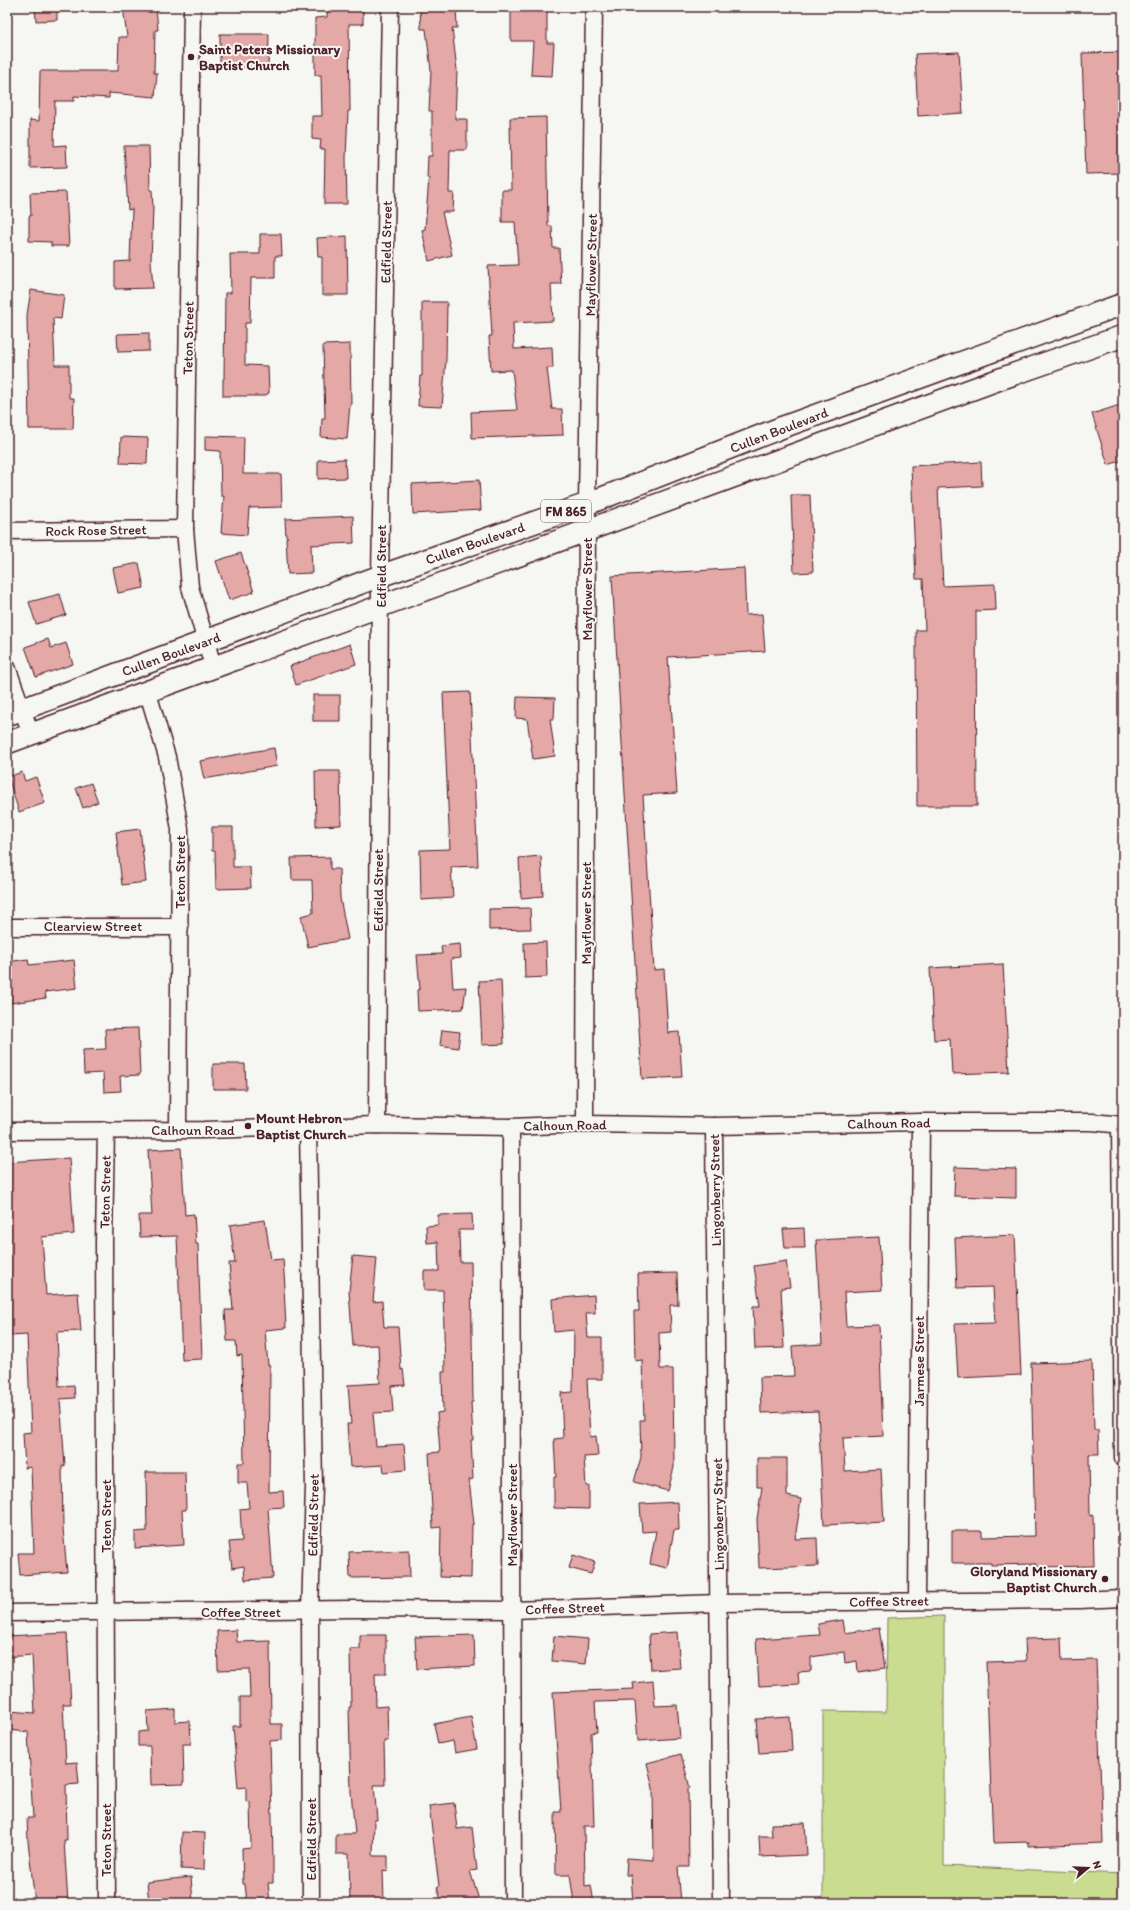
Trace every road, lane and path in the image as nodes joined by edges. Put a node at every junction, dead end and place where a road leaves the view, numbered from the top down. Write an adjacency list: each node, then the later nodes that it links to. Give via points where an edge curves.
1 (192, 7): 9 (street, Teton Street)
2 (390, 7): 12 (street, Edfield Street)
3 (594, 7): 8 (street, Mayflower Street)
4 (1123, 304): 6 (main road, Cullen Boulevard / FM 865)
5 (1123, 336): 7 (main road, Cullen Boulevard / FM 865)
6 (991, 352): 7 (main road); 8 (main road, Cullen Boulevard / FM 865, via 782,427)
7 (1000, 379): 10 (main road, Cullen Boulevard / FM 865)
8 (587, 504): 10 (street, Mayflower Street); 12 (main road, Cullen Boulevard / FM 865)
9 (185, 530): 11 (street, Rock Rose Street); 14 (street, Teton Street, via 190,587)
10 (587, 531): 13 (main road, Cullen Boulevard / FM 865); 25 (street, Mayflower Street)
11 (7, 532)
12 (380, 576): 13 (street, Edfield Street); 14 (main road, Cullen Boulevard / FM 865)
13 (381, 606): 16 (main road, Cullen Boulevard / FM 865); 26 (street, Edfield Street)
14 (204, 642): 15 (main road, Cullen Boulevard / FM 865); 16 (street, Teton Street)
15 (138, 666): 18 (main road); 19 (main road, Cullen Boulevard / FM 865)
16 (213, 666): 18 (main road, Cullen Boulevard / FM 865)
17 (7, 667): 19 (street)
18 (146, 690): 20 (main road, Cullen Boulevard / FM 865); 22 (street, Teton Street, via 166,758 180,829)
19 (14, 712): 20 (street)
20 (31, 734): 21 (main road, Cullen Boulevard / FM 865)
21 (7, 743)
22 (180, 926): 23 (street, Clearview Street); 31 (street, Teton Street)
23 (7, 927)
24 (921, 1122): 27 (street, Calhoun Road, via 1092,1122); 28 (street, Calhoun Road); 36 (street, Jarmese Street)
25 (585, 1124): 28 (street, Calhoun Road); 29 (street, Calhoun Road)
26 (377, 1125): 29 (street, Calhoun Road); 30 (street, Calhoun Road)
27 (1122, 1125): 34 (street)
28 (714, 1126): 37 (street, Lingonberry Street)
29 (511, 1127): 38 (street, Mayflower Street)
30 (308, 1128): 31 (street, Calhoun Road); 39 (street, Edfield Street, via 314,1487)
31 (178, 1129): 32 (street, Calhoun Road)
32 (106, 1130): 33 (street, Calhoun Road); 40 (street, Teton Street)
33 (7, 1131)
34 (1123, 1458)
35 (1123, 1598): 36 (street, Coffee Street)
36 (917, 1601): 37 (street, Coffee Street)
37 (719, 1603): 38 (street, Coffee Street); 45 (street, Lingonberry Street)
38 (512, 1610): 39 (street, Coffee Street); 44 (street, Mayflower Street)
39 (310, 1611): 40 (street, Coffee Street); 43 (street, Edfield Street)
40 (106, 1612): 41 (street, Coffee Street); 42 (street, Teton Street)
41 (7, 1613)
42 (106, 1903)
43 (311, 1903)
44 (513, 1903)
45 (721, 1903)

